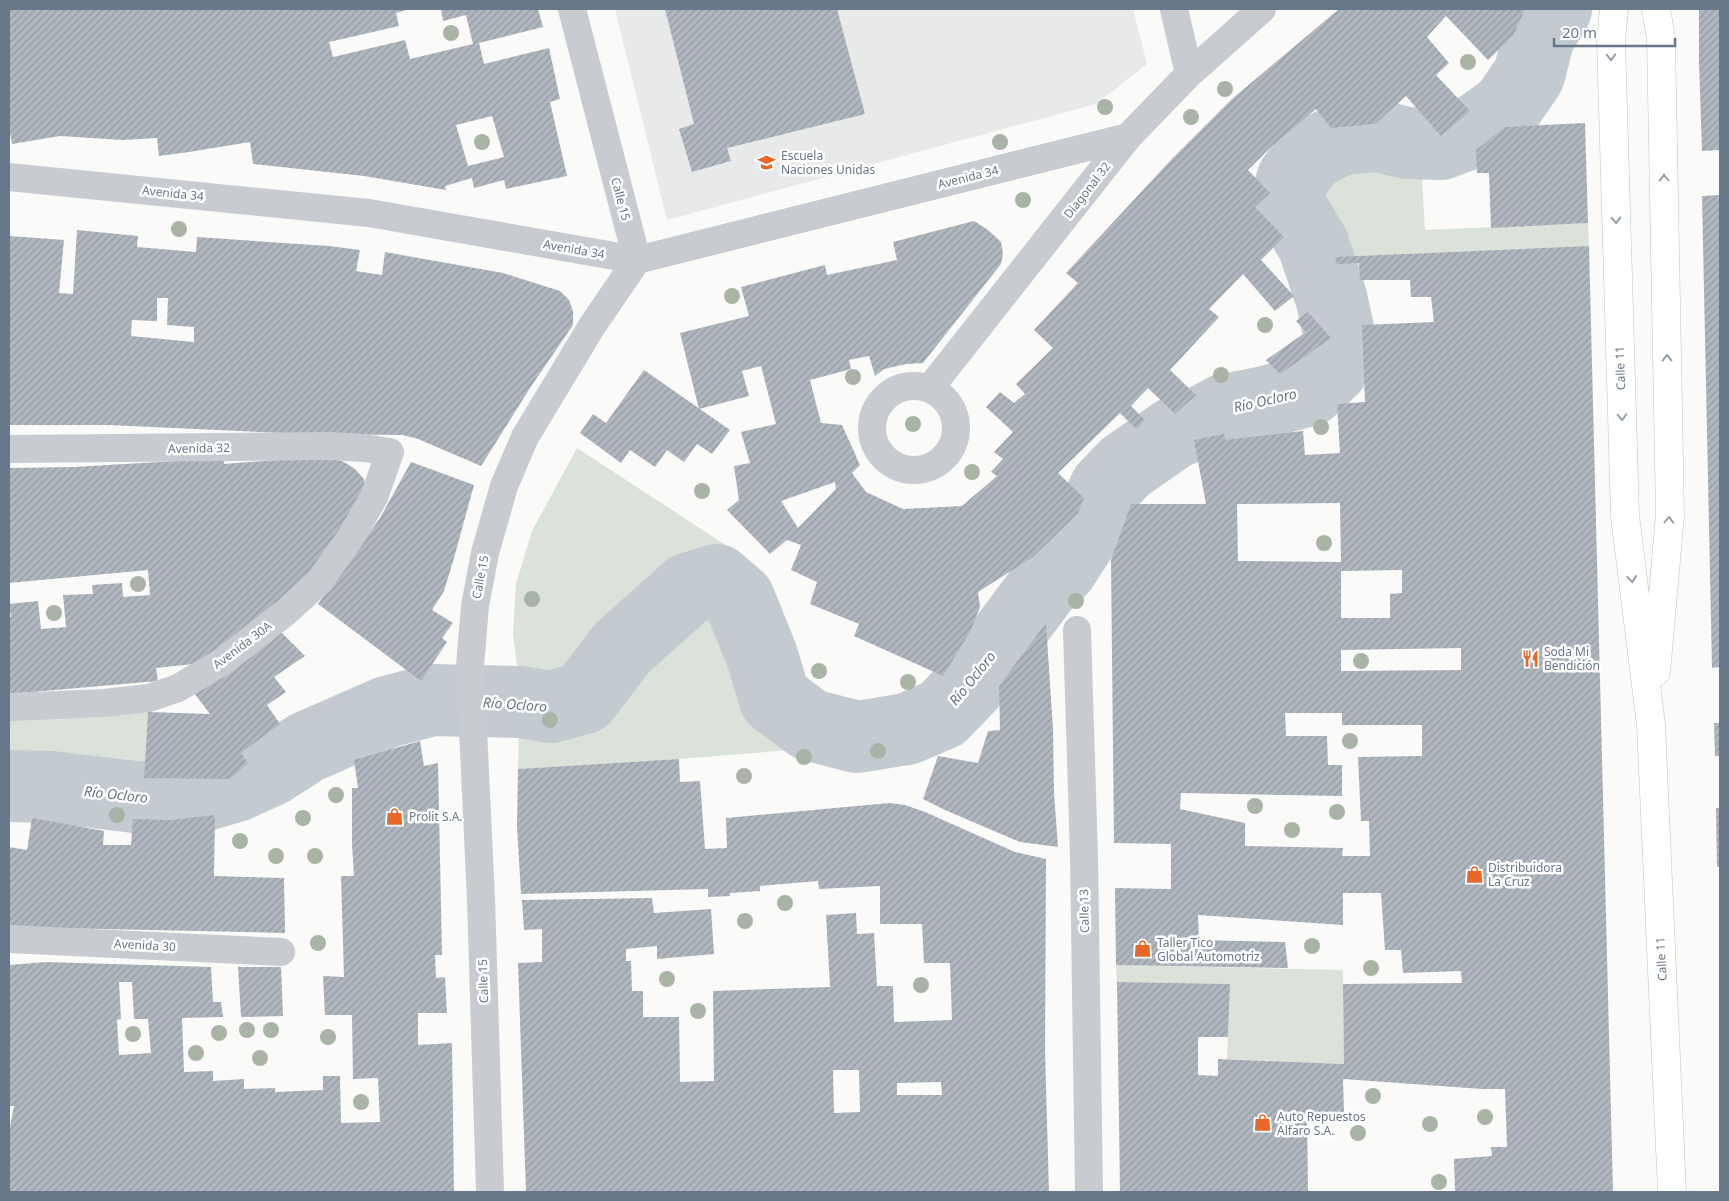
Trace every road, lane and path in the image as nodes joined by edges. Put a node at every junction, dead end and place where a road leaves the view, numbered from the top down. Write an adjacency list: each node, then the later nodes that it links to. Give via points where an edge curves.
1 (572, 9): 9 (street, Calle 15)
2 (1174, 9): 6 (street)
3 (1262, 9): 6 (street, Diagonal 32)
4 (1614, 9): 15 (main road, Calle 11, one-way to 15, via 1611,40 1625,516)
5 (1656, 9): 15 (main road, Calle 11, one-way to 5, via 1670,514 1661,38)
6 (1190, 74): 7 (street, Diagonal 32)
7 (1128, 137): 9 (street, Avenida 34); 10 (street, Diagonal 32)
8 (9, 177): 9 (street, Avenida 34, via 369,213)
9 (638, 260): 18 (street, Calle 15, via 592,326 525,438 504,486 485,553 475,606 470,666)
10 (930, 388)
11 (9, 450): 12 (street, Avenida 32, via 331,446)
12 (390, 452): 14 (street, Avenida 30A, via 374,497 320,582 222,662 178,688 149,698 104,704)
13 (1077, 630): 19 (street, Calle 13)
14 (9, 707)
15 (1651, 725): 20 (main road, Calle 11)
16 (9, 939): 17 (street, Avenida 30)
17 (281, 952)
18 (490, 1192)
19 (1089, 1192)
20 (1672, 1192)

